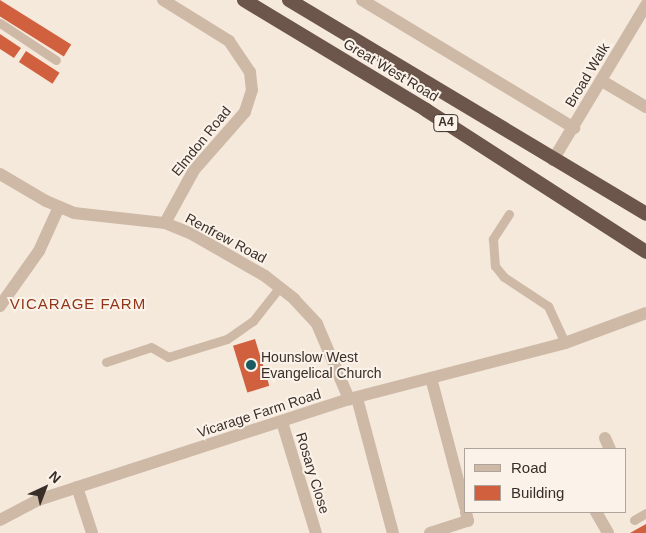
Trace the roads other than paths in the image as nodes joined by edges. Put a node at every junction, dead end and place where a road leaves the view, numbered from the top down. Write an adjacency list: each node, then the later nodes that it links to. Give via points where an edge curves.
1 (163, 0): 16 (street, Elmdon Road, via 230,41 250,72 252,90 244,112 194,170)
2 (244, 0): 17 (highway, Great West Road / A4, via 426,110)
3 (289, 0): 11 (highway, Great West Road / A4)
4 (362, 0): 10 (street)
5 (646, 5): 8 (street, Broad Walk)
6 (0, 23): 7 (lane)
7 (56, 60)
8 (602, 81): 9 (street); 10 (street, Broad Walk)
9 (646, 108)
10 (574, 128): 11 (street, Broad Walk)
11 (553, 160): 15 (highway, Great West Road / A4)
12 (0, 174): 13 (street, Renfrew Road)
13 (59, 207): 16 (street, Renfrew Road, via 74,213); 19 (street, via 39,251)
14 (509, 214): 21 (lane, via 493,240 495,266 504,277 548,306)
15 (646, 214)
16 (165, 223): 18 (street, Renfrew Road, via 223,251)
17 (646, 252)
18 (279, 288): 22 (lane, via 253,321 226,339 168,357 151,347); 24 (street, Renfrew Road, via 317,324)
19 (0, 306)
20 (646, 313): 21 (street, Vicarage Farm Road)
21 (565, 343): 23 (street, Vicarage Farm Road)
22 (106, 362)
23 (431, 378): 24 (street, Vicarage Farm Road); 27 (street)
24 (353, 399): 25 (street, Vicarage Farm Road); 35 (street, Renfrew Road)
25 (282, 422): 26 (street, Vicarage Farm Road); 34 (street, Rosary Close)
26 (77, 487): 31 (street, Vicarage Farm Road, via 38,500); 33 (street)
27 (463, 499)
28 (466, 513): 36 (street, via 468,521)
29 (597, 513): 37 (street)
30 (646, 513): 32 (lane)
31 (0, 520)
32 (634, 520)
33 (92, 533)
34 (316, 533)
35 (393, 533)
36 (430, 533)
37 (608, 533)

